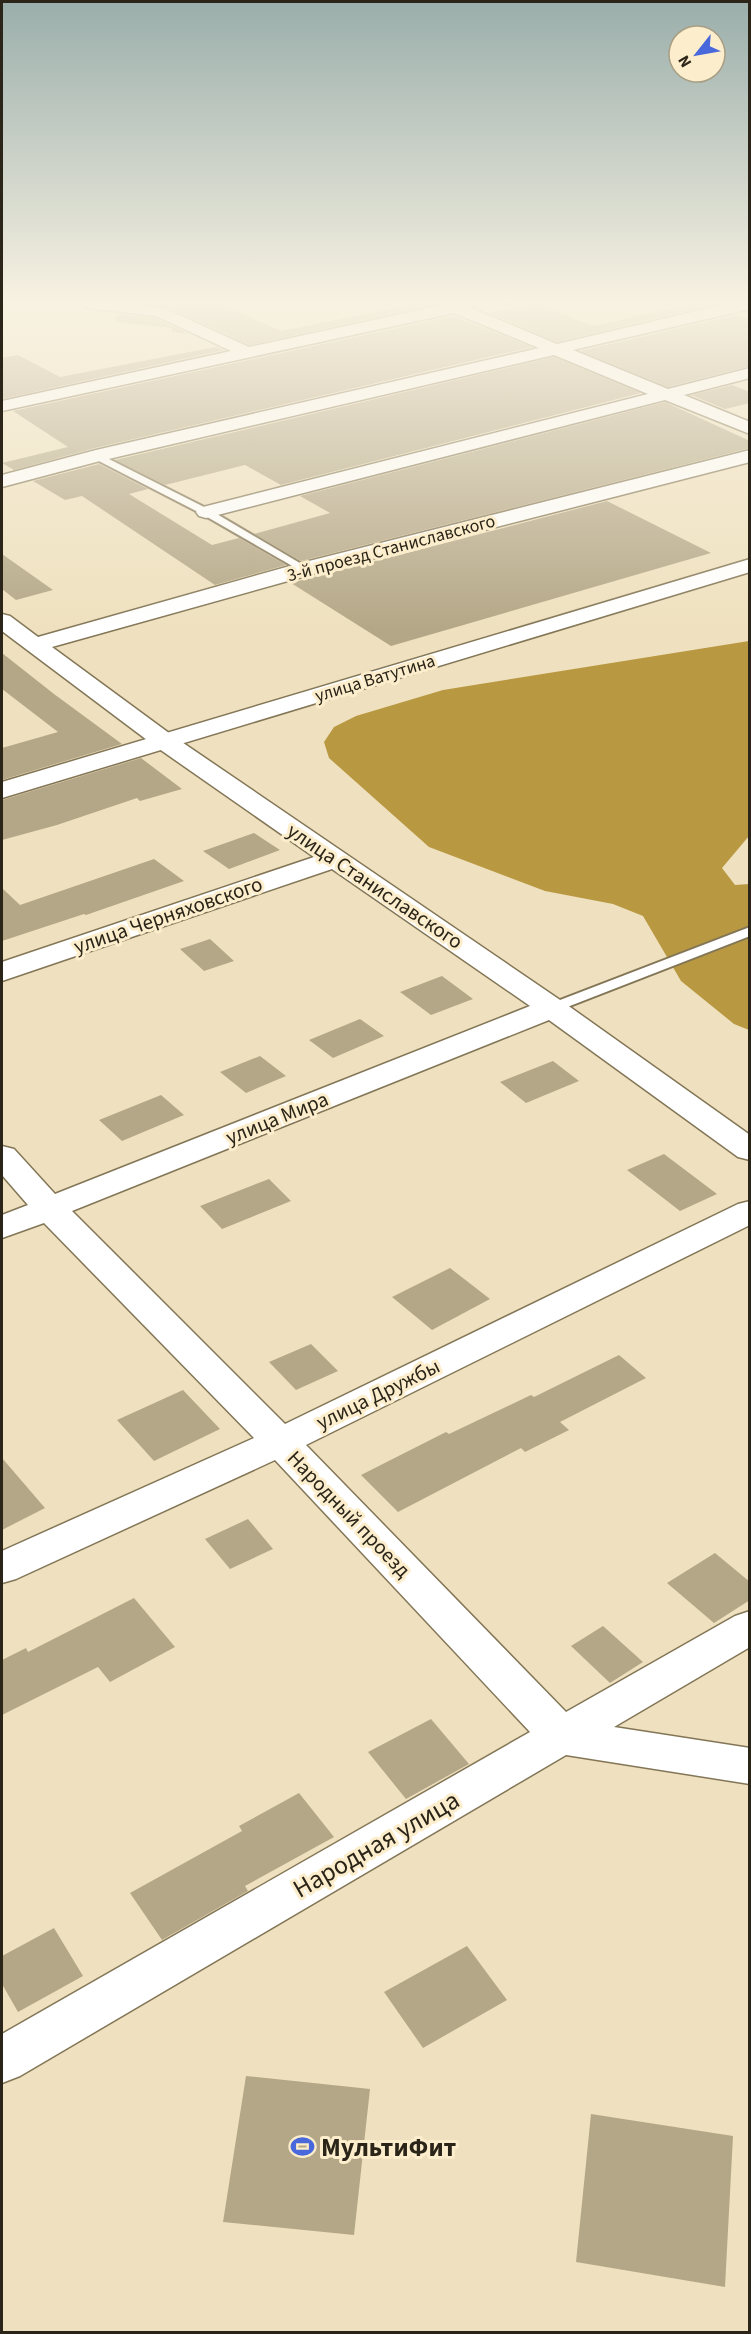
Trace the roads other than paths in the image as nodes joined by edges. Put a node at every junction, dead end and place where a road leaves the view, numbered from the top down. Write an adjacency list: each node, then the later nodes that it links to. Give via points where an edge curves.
1 (284, 412): 5 (street)
2 (593, 412): 8 (street)
3 (707, 412): 4 (street)
4 (750, 429)
5 (96, 456): 7 (street); 8 (lane)
6 (750, 456): 10 (street, 3-й проезд Станиславского)
7 (2, 481)
8 (206, 512): 10 (lane)
9 (750, 566): 13 (street, улица Ватутина)
10 (305, 570): 12 (street, 3-й проезд Станиславского)
11 (2, 621): 12 (street, улица Станиславского)
12 (34, 645): 13 (street, улица Станиславского)
13 (164, 741): 14 (street, улица Ватутина); 15 (street, улица Станиславского)
14 (2, 790)
15 (334, 859): 17 (street, улица Черняховского); 18 (street, улица Станиславского)
16 (750, 931): 18 (lane)
17 (2, 972)
18 (552, 1008): 19 (street, улица Станиславского); 21 (street, улица Мира)
19 (750, 1150)
20 (2, 1156): 21 (street, Народный проезд)
21 (50, 1209): 23 (street, улица Мира); 24 (street, Народный проезд)
22 (750, 1211): 24 (street, улица Дружбы)
23 (2, 1227)
24 (280, 1442): 25 (street, улица Дружбы); 27 (street, Народный проезд)
25 (2, 1568)
26 (750, 1627): 27 (street, Народная улица)
27 (561, 1737): 28 (street); 29 (street, Народная улица)
28 (750, 1766)
29 (2, 2060)

